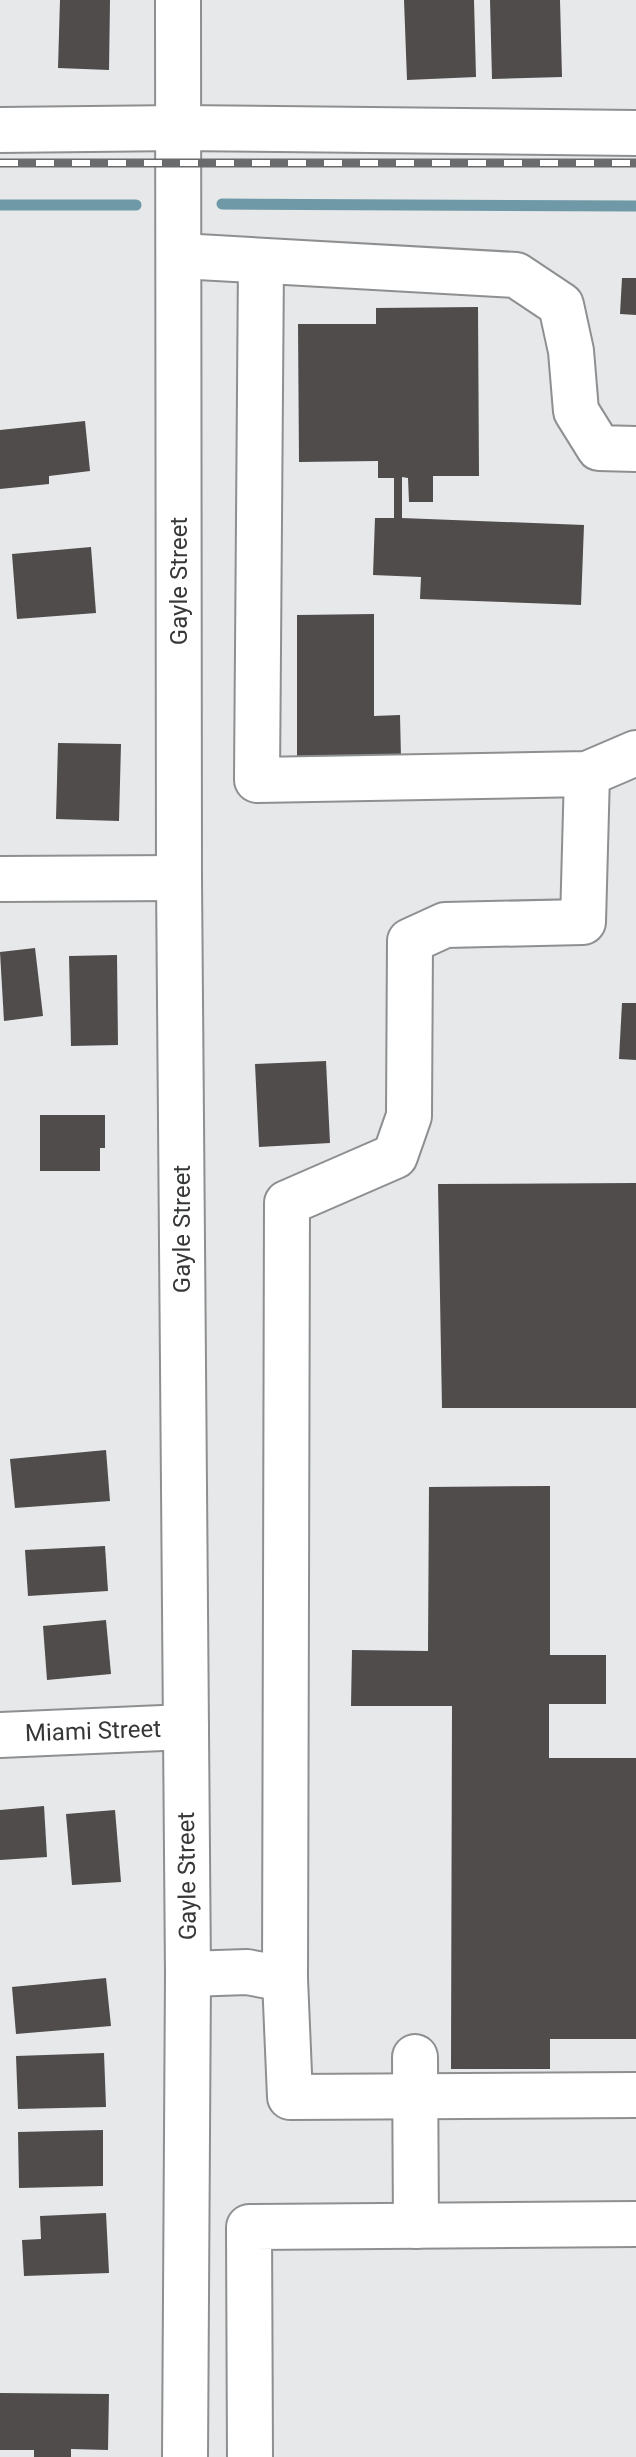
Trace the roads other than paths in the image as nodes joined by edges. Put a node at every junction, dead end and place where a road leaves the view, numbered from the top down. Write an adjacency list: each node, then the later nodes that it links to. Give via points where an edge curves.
1 (178, 0): 2 (street, Gayle Street)
2 (179, 128): 3 (street); 4 (street); 5 (street, Gayle Street)
3 (0, 130)
4 (636, 133)
5 (180, 256): 6 (street); 10 (street, Gayle Street)
6 (261, 261): 7 (street, via 516,275 561,305 576,411 599,448); 9 (street, via 257,780)
7 (636, 449)
8 (636, 753): 9 (street)
9 (587, 774): 15 (street, via 583,922 445,925 410,941 409,1116 395,1156 287,1203)
10 (179, 878): 11 (street); 12 (street, Gayle Street)
11 (0, 879)
12 (186, 1727): 13 (street, Miami Street); 14 (street, Gayle Street)
13 (0, 1735)
14 (188, 1974): 15 (street, via 247,1972); 20 (street, Gayle Street)
15 (285, 1979): 16 (street, via 290,2097)
16 (416, 2076): 17 (street); 19 (street)
17 (636, 2095)
18 (636, 2224): 19 (street)
19 (416, 2226): 21 (street, via 249,2227)
20 (185, 2457)
21 (250, 2457)

